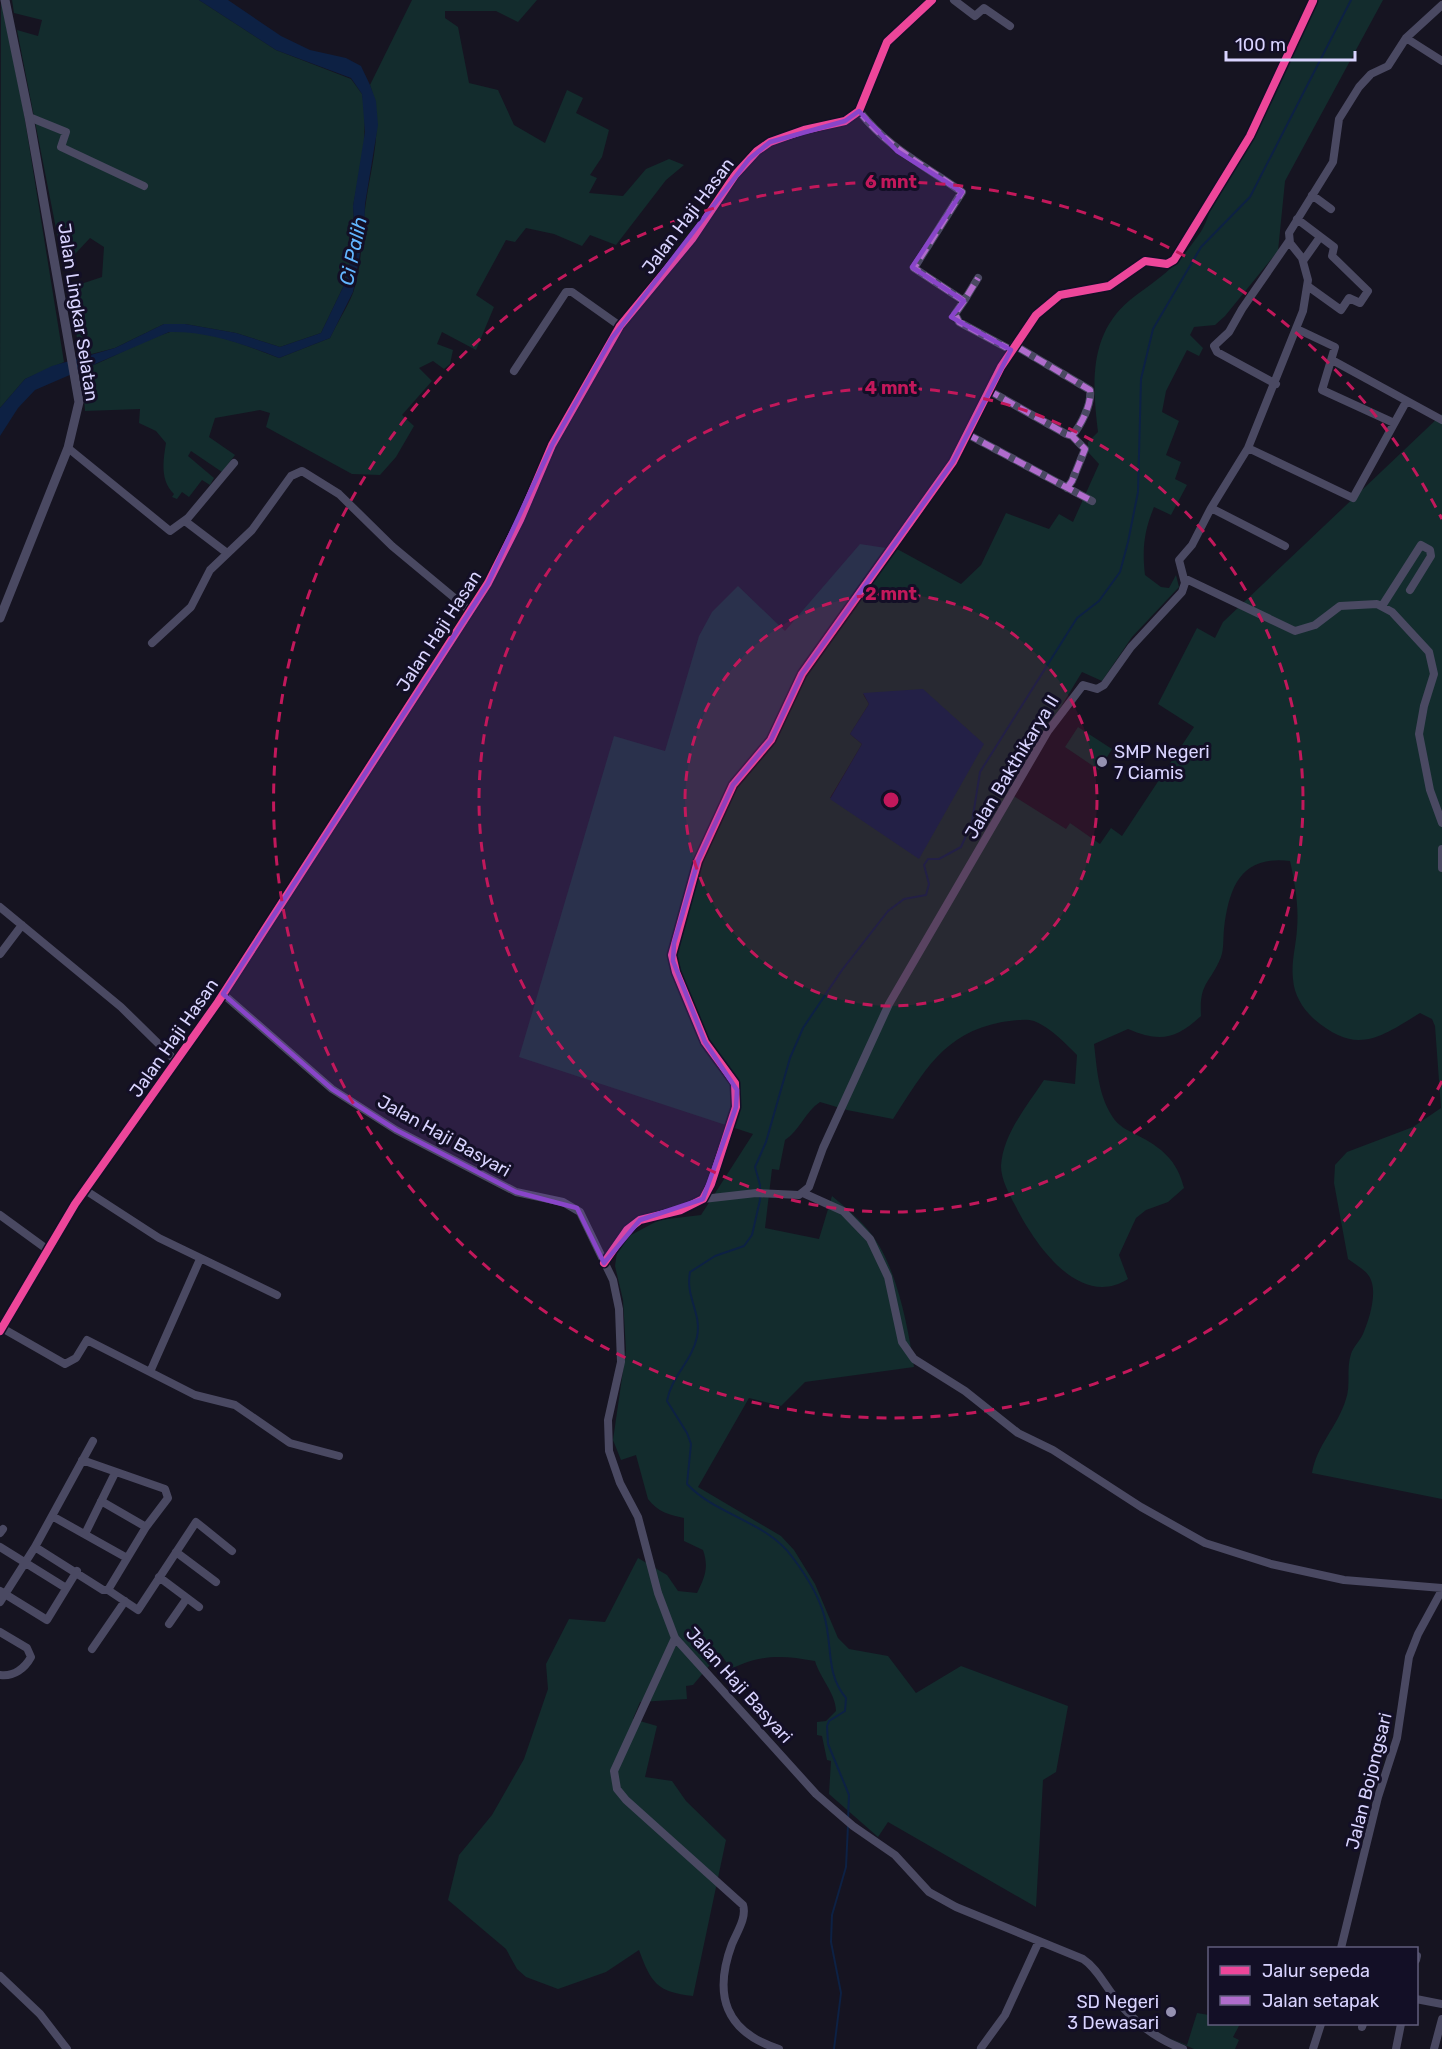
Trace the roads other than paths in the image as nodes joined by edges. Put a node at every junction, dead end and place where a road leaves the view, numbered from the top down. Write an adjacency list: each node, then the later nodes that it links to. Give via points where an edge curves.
1 (5, 0): 10 (street, Jalan Lingkar Selatan)
2 (932, 0): 9 (street, via 887,42)
3 (954, 0): 6 (street, via 975,16 984,8)
4 (1313, 0): 23 (street, via 1250,136 1172,262 1145,261 1109,286 1060,295 1036,315)
5 (1442, 5): 7 (street)
6 (1010, 26)
7 (1406, 38): 8 (street); 12 (street, via 1388,66 1363,82 1339,119 1335,158)
8 (1442, 61)
9 (859, 111): 20 (street, via 897,151 962,192 913,266); 21 (street, Jalan Haji Hasan, via 845,121 804,130 757,151)
10 (29, 117): 11 (street, via 66,131 61,147); 33 (street, Jalan Lingkar Selatan, via 79,402)
11 (144, 186)
12 (1312, 195): 13 (street); 14 (street)
13 (1331, 209)
14 (1297, 219): 15 (street); 16 (street)
15 (1320, 237): 17 (street); 19 (street, via 1334,248 1332,256 1368,292 1360,303 1349,298 1340,310)
16 (1289, 241): 17 (street, Jalan Bakthikarya II); 26 (street, via 1230,332 1214,346 1217,352)
17 (1303, 261): 19 (street, Jalan Bakthikarya II)
18 (978, 279): 20 (street)
19 (1309, 287): 22 (street, Jalan Bakthikarya II)
20 (964, 301): 23 (street, via 955,314 959,322)
21 (620, 326): 25 (street, via 572,292 566,292); 45 (street, Jalan Haji Hasan, via 552,445 504,556)
22 (1297, 329): 24 (street, via 1334,346); 26 (street, Jalan Bakthikarya II)
23 (1012, 347): 27 (street); 32 (street, via 1090,390 1090,399)
24 (1332, 360): 28 (street); 30 (street, via 1322,390)
25 (514, 371)
26 (1276, 384): 34 (street, Jalan Bakthikarya II)
27 (988, 390): 31 (street); 32 (street)
28 (1406, 402): 29 (street); 30 (street)
29 (1442, 420)
30 (1394, 423): 34 (street, via 1353,498)
31 (967, 434): 36 (street); 58 (street, via 941,480 802,674 771,740 733,785 698,861 674,944 673,961 705,1042 735,1083 737,1102)
32 (1072, 436): 36 (street, via 1085,449)
33 (68, 447): 39 (street, via 166,530); 46 (street, Jalan Lingkar Selatan)
34 (1248, 448): 38 (street, Jalan Bakthikarya II)
35 (234, 463): 39 (street)
36 (1067, 488): 37 (street)
37 (1092, 501)
38 (1211, 508): 40 (street); 42 (street, Jalan Bakthikarya II, via 1192,545 1179,560)
39 (184, 521): 41 (street)
40 (1285, 546)
41 (227, 553): 45 (street, via 252,530 291,476 302,471 339,494 392,546); 47 (street, via 210,570 191,607)
42 (1184, 578): 44 (street, via 1295,631 1315,625 1340,606); 57 (street, Jalan Bakthikarya II, via 1180,595 1131,646 1104,685 1097,689 1083,685 1048,731 889,1004 823,1148 817,1170)
43 (1410, 590): 44 (street, via 1431,556 1430,550 1420,545)
44 (1382, 606): 48 (street, via 1392,612 1432,660 1434,674 1419,734 1430,790)
45 (469, 610): 54 (street, Jalan Haji Hasan)
46 (0, 618)
47 (152, 643)
48 (1442, 823)
49 (1442, 849): 50 (street)
50 (1442, 868)
51 (0, 907): 52 (street)
52 (22, 925): 53 (street); 55 (street, via 129,1013)
53 (0, 954)
54 (223, 994): 55 (street, Jalan Haji Hasan); 62 (street, Jalan Haji Basyari, via 332,1089 396,1130 516,1192 577,1208)
55 (176, 1061): 56 (street, Jalan Haji Hasan)
56 (85, 1190): 60 (street, Jalan Haji Hasan); 61 (street, via 159,1238)
57 (803, 1193): 58 (street); 84 (street, via 843,1211 870,1239 888,1277 902,1342 914,1359 964,1391 1005,1424 1205,1543 1271,1564 1344,1580)
58 (703, 1199): 62 (street, via 681,1210 640,1220 627,1230)
59 (0, 1215): 60 (street)
60 (48, 1251): 64 (street, Jalan Haji Hasan)
61 (200, 1259): 63 (street); 65 (street)
62 (604, 1263): 93 (street, Jalan Haji Basyari, via 616,1291 621,1340 621,1362 607,1431 609,1451 638,1517 658,1593)
63 (277, 1295)
64 (1, 1330): 65 (street, via 65,1364 76,1358 87,1340)
65 (150, 1372): 67 (street, via 195,1395 235,1405 290,1443)
66 (93, 1441): 68 (street)
67 (339, 1456)
68 (82, 1460): 69 (street); 71 (street)
69 (115, 1473): 70 (street); 72 (street, via 165,1489 168,1498)
70 (101, 1501): 72 (street); 73 (street)
71 (52, 1516): 73 (street); 75 (street)
72 (146, 1527): 78 (street)
73 (85, 1534): 78 (street)
74 (0, 1547): 79 (street)
75 (35, 1547): 79 (street); 80 (street)
76 (232, 1551): 77 (street, via 196,1522)
77 (176, 1552): 81 (street); 82 (street)
78 (127, 1558): 85 (street)
79 (26, 1563): 83 (street); 86 (street)
80 (77, 1571): 83 (street); 85 (street)
81 (159, 1577): 87 (street); 88 (street, via 138,1610)
82 (216, 1582)
83 (66, 1588): 86 (street, via 46,1620)
84 (1442, 1588): 97 (street, Jalan Bojongsari, via 1409,1657 1397,1738 1378,1797)
85 (108, 1590): 88 (street)
86 (3, 1592): 89 (street)
87 (187, 1598): 90 (street); 91 (street)
88 (125, 1601): 94 (street)
89 (0, 1602)
90 (199, 1607)
91 (169, 1624)
92 (0, 1632): 95 (street, via 27,1648 31,1657 15,1673)
93 (675, 1638): 96 (street, Jalan Haji Basyari, via 816,1794 845,1820 895,1854 940,1900); 104 (street, via 620,1757 614,1779 621,1794 743,1905 744,1916 729,1952 723,1996 738,2026)
94 (92, 1649)
95 (0, 1675)
96 (1039, 1941): 105 (street, via 1005,2014); 108 (street, Jalan Haji Basyari, via 1088,1963 1137,2021)
97 (1341, 1947)
98 (0, 1976): 106 (street, via 40,2014)
99 (1418, 1999): 100 (street)
100 (1442, 2004)
101 (1442, 2019): 111 (street)
102 (1321, 2025): 109 (street)
103 (1401, 2025): 110 (street)
104 (769, 2048): 107 (street)
105 (981, 2048)
106 (67, 2049)
107 (779, 2049)
108 (1183, 2049)
109 (1313, 2049)
110 (1396, 2049)
111 (1434, 2049)

